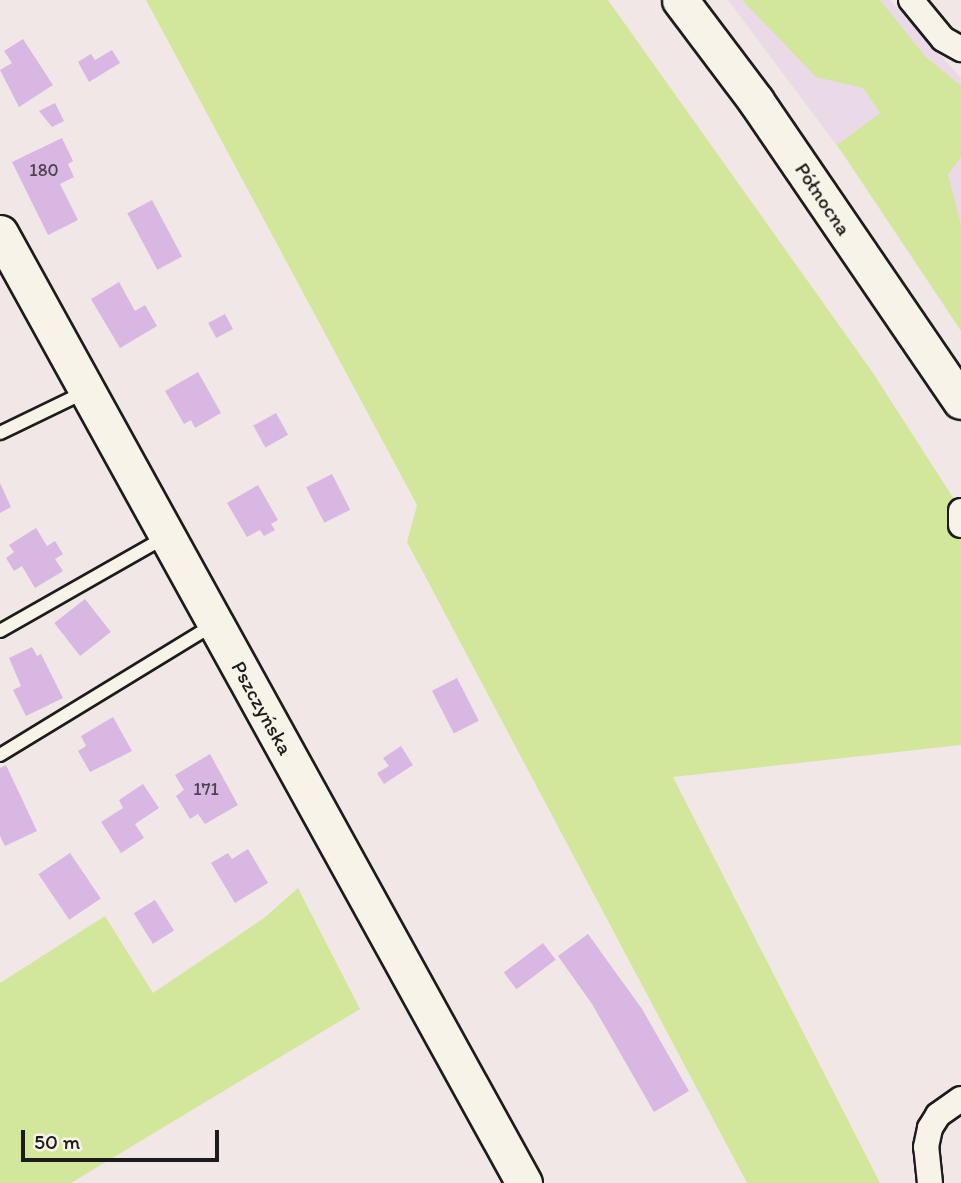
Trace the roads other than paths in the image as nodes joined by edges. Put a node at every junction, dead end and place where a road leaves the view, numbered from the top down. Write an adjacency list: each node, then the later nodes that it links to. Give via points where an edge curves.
1 (680, 0): 6 (street, Północna, via 756,101)
2 (911, 0): 3 (street, via 943,39)
3 (961, 48)
4 (0, 233): 5 (street, Pszczyńska)
5 (87, 391): 7 (lane); 10 (street, Pszczyńska)
6 (961, 401)
7 (0, 433)
8 (961, 511): 9 (street)
9 (961, 525)
10 (167, 536): 11 (street, Pszczyńska); 12 (lane)
11 (215, 624): 13 (lane); 15 (street, Pszczyńska)
12 (0, 631)
13 (0, 755)
14 (961, 1099): 16 (street, via 937,1115 930,1128 926,1147)
15 (524, 1183)
16 (930, 1183)

